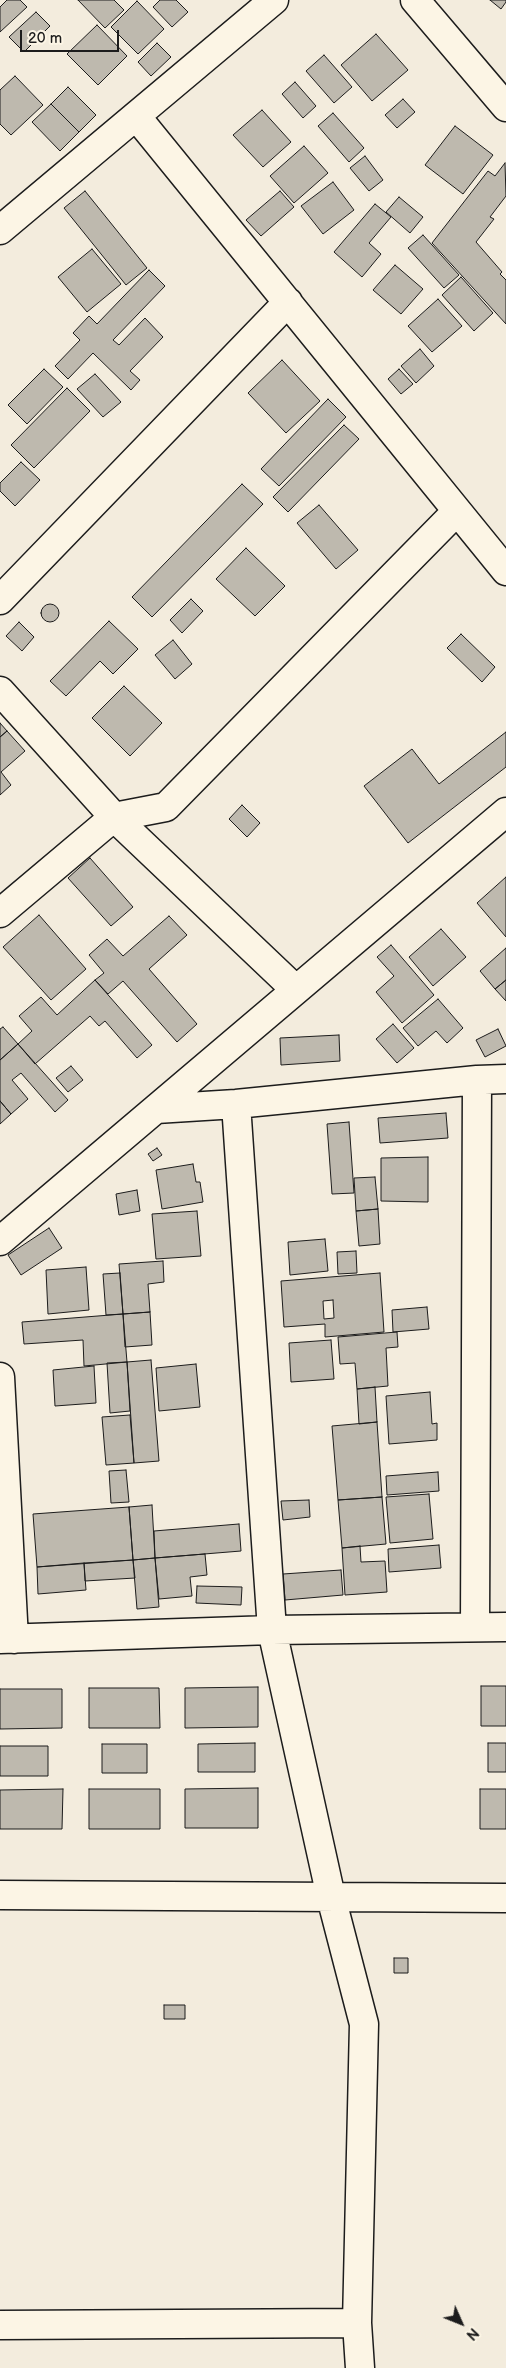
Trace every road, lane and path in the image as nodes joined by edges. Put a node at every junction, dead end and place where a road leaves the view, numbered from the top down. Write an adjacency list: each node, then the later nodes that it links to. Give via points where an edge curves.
1 (274, 0): 4 (street)
2 (415, 0): 3 (street)
3 (506, 107)
4 (136, 116): 5 (street); 6 (street)
5 (0, 230)
6 (288, 302): 7 (street); 9 (street)
7 (458, 511): 8 (street); 11 (street, via 166,807)
8 (506, 571)
9 (0, 600)
10 (0, 691): 11 (street)
11 (114, 816): 13 (street); 14 (street)
12 (505, 816): 14 (street)
13 (0, 913)
14 (296, 990): 18 (street)
15 (477, 1080): 16 (street); 17 (street); 21 (street)
16 (506, 1080)
17 (236, 1104): 18 (street); 23 (street)
18 (156, 1109): 19 (street)
19 (0, 1241)
20 (0, 1377): 24 (street)
21 (474, 1627): 22 (street); 23 (street)
22 (506, 1627)
23 (272, 1630): 24 (street); 26 (street)
24 (7, 1639)
25 (0, 1895): 26 (street)
26 (331, 1897): 27 (street); 28 (street, via 364,2024)
27 (506, 1898)
28 (357, 2323): 29 (street); 30 (street)
29 (0, 2325)
30 (360, 2368)

